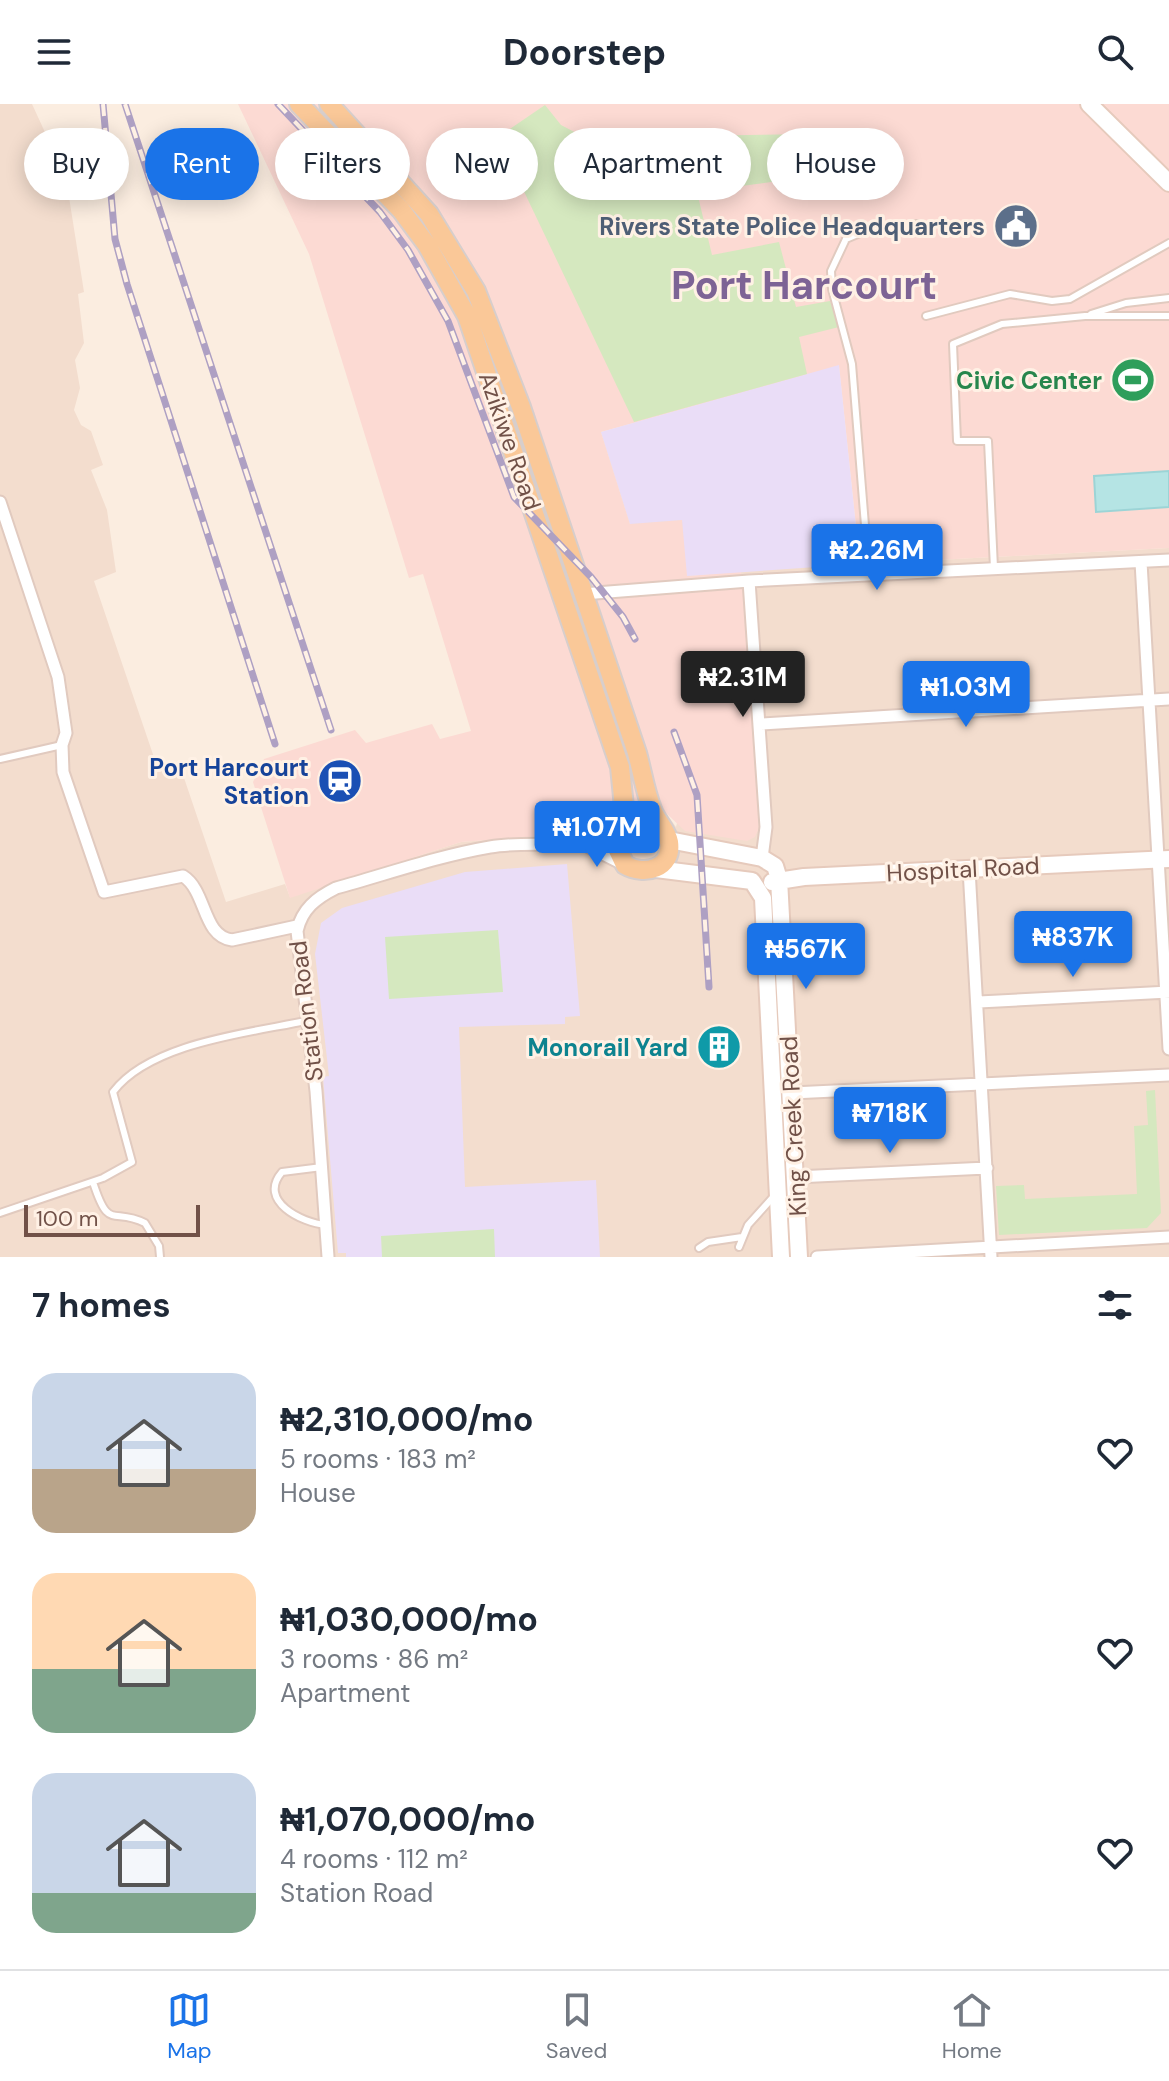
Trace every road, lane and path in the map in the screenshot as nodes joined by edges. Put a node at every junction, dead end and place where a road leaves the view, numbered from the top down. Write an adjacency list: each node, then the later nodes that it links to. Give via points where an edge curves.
1 (299, 104): 23 (main road, Azikiwe Road, via 401,210 467,316 620,767)
2 (329, 104): 17 (main road, Azikiwe Road, via 429,214 476,291 497,338)
3 (1089, 104): 4 (street)
4 (1169, 183)
5 (917, 224): 15 (lane, via 846,239 831,271 852,364)
6 (1169, 243): 8 (lane, via 1070,299 1010,294)
7 (1169, 298): 9 (lane, via 1126,303)
8 (926, 316)
9 (1085, 316): 10 (lane); 14 (lane, via 1002,324 953,344 957,441 988,441)
10 (1169, 316)
11 (0, 502): 21 (street, via 58,677 66,733)
12 (1169, 560): 13 (street)
13 (1141, 562): 14 (street); 19 (street)
14 (994, 569): 15 (street)
15 (869, 575): 16 (street)
16 (749, 581): 17 (street); 20 (street)
17 (583, 594): 24 (main road, Azikiwe Road)
18 (1169, 699): 19 (street)
19 (1149, 700): 20 (street); 27 (street)
20 (761, 724): 26 (street, via 766,827)
21 (62, 745): 22 (lane); 33 (street, via 63,772 104,892 183,876 196,888 222,939)
22 (0, 759)
23 (624, 829): 24 (main road, via 641,820); 25 (street, Station Road, via 598,843); 28 (main road, via 617,848)
24 (663, 832): 26 (street); 29 (main road, via 668,853)
25 (581, 844): 28 (street, Station Road); 33 (street, Station Road, via 493,846 336,888 311,904)
26 (762, 858): 31 (street, via 775,866)
27 (1163, 859): 30 (street, Hospital Road); 34 (street)
28 (625, 865): 29 (main road, via 646,872)
29 (656, 869): 32 (street, via 733,877)
30 (969, 869): 31 (street, Hospital Road); 35 (street)
31 (779, 879): 32 (street, Hospital Road); 40 (street, King Creek Road)
32 (759, 888): 45 (street, King Creek Road)
33 (297, 926): 36 (street, Station Road)
34 (1168, 992): 35 (street); 37 (street)
35 (979, 1002): 39 (street)
36 (306, 1021): 41 (street, Station Road); 44 (lane, via 204,1042 144,1066 122,1081 113,1092 114,1106 132,1162)
37 (1169, 1049)
38 (1169, 1075): 39 (street)
39 (983, 1085): 40 (street); 42 (street)
40 (792, 1093): 43 (street, King Creek Road)
41 (322, 1167): 47 (street, Station Road); 47 (lane, via 282,1172 277,1196 299,1220)
42 (987, 1168): 43 (street); 52 (street)
43 (796, 1177): 56 (street, King Creek Road)
44 (93, 1182): 46 (lane); 53 (lane, via 100,1204 114,1218 145,1223)
45 (778, 1190): 48 (lane); 55 (street, King Creek Road)
46 (0, 1213)
47 (327, 1225): 54 (street, Station Road)
48 (742, 1237): 50 (lane); 51 (lane)
49 (1169, 1237): 52 (street)
50 (739, 1247)
51 (699, 1248)
52 (991, 1252): 57 (street)
53 (160, 1257)
54 (328, 1257)
55 (781, 1257)
56 (799, 1257)
57 (817, 1257)

